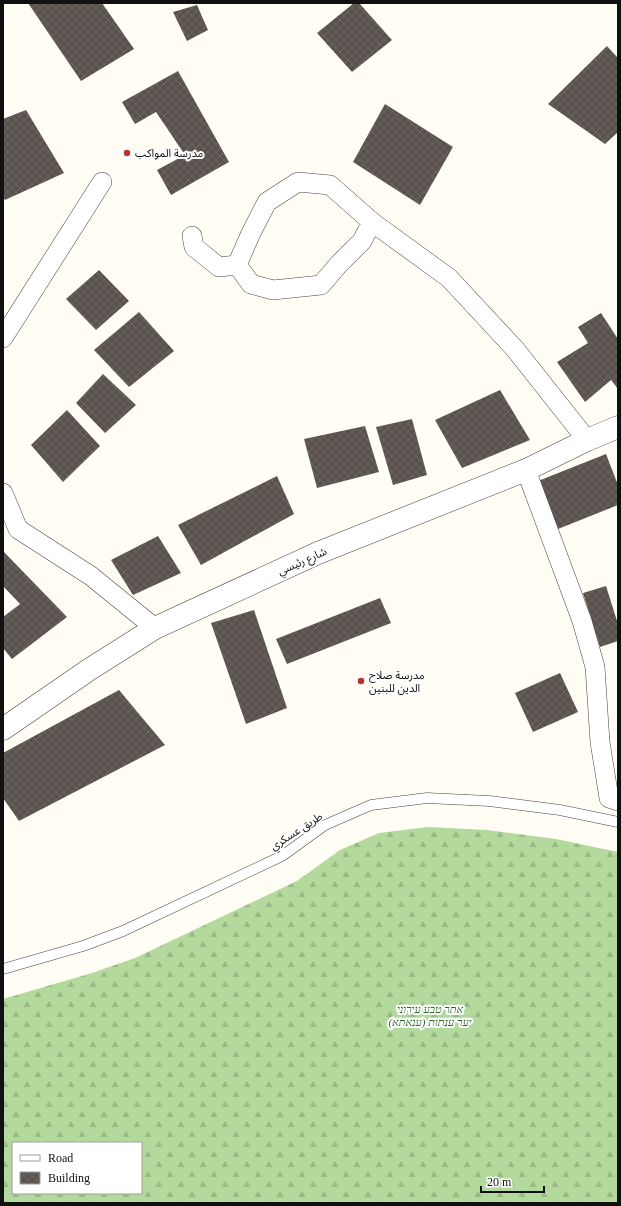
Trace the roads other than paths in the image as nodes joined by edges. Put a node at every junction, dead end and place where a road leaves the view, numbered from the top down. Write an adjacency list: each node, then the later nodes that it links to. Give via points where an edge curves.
1 (102, 182): 5 (street)
2 (372, 222): 4 (street, via 362,241 321,285 273,290 251,284); 4 (street, via 330,185 298,182 267,202); 7 (street, via 449,278 515,348)
3 (192, 236): 4 (street, via 194,247 219,267)
4 (237, 265)
5 (3, 338)
6 (618, 427): 7 (street, شارع رئيسي)
7 (587, 440): 8 (street, شارع رئيسي)
8 (526, 470): 10 (street, شارع رئيسي, via 318,553); 12 (street, via 582,621 594,667 600,742 609,798)
9 (3, 493): 10 (street, via 18,529 91,576)
10 (155, 628): 11 (street, شارع رئيسي)
11 (3, 729)
12 (618, 801)
13 (618, 822): 14 (lane, طريق عسكري, via 560,810 489,801 427,798 371,805 325,825 282,856 124,931 83,946)
14 (3, 969)

